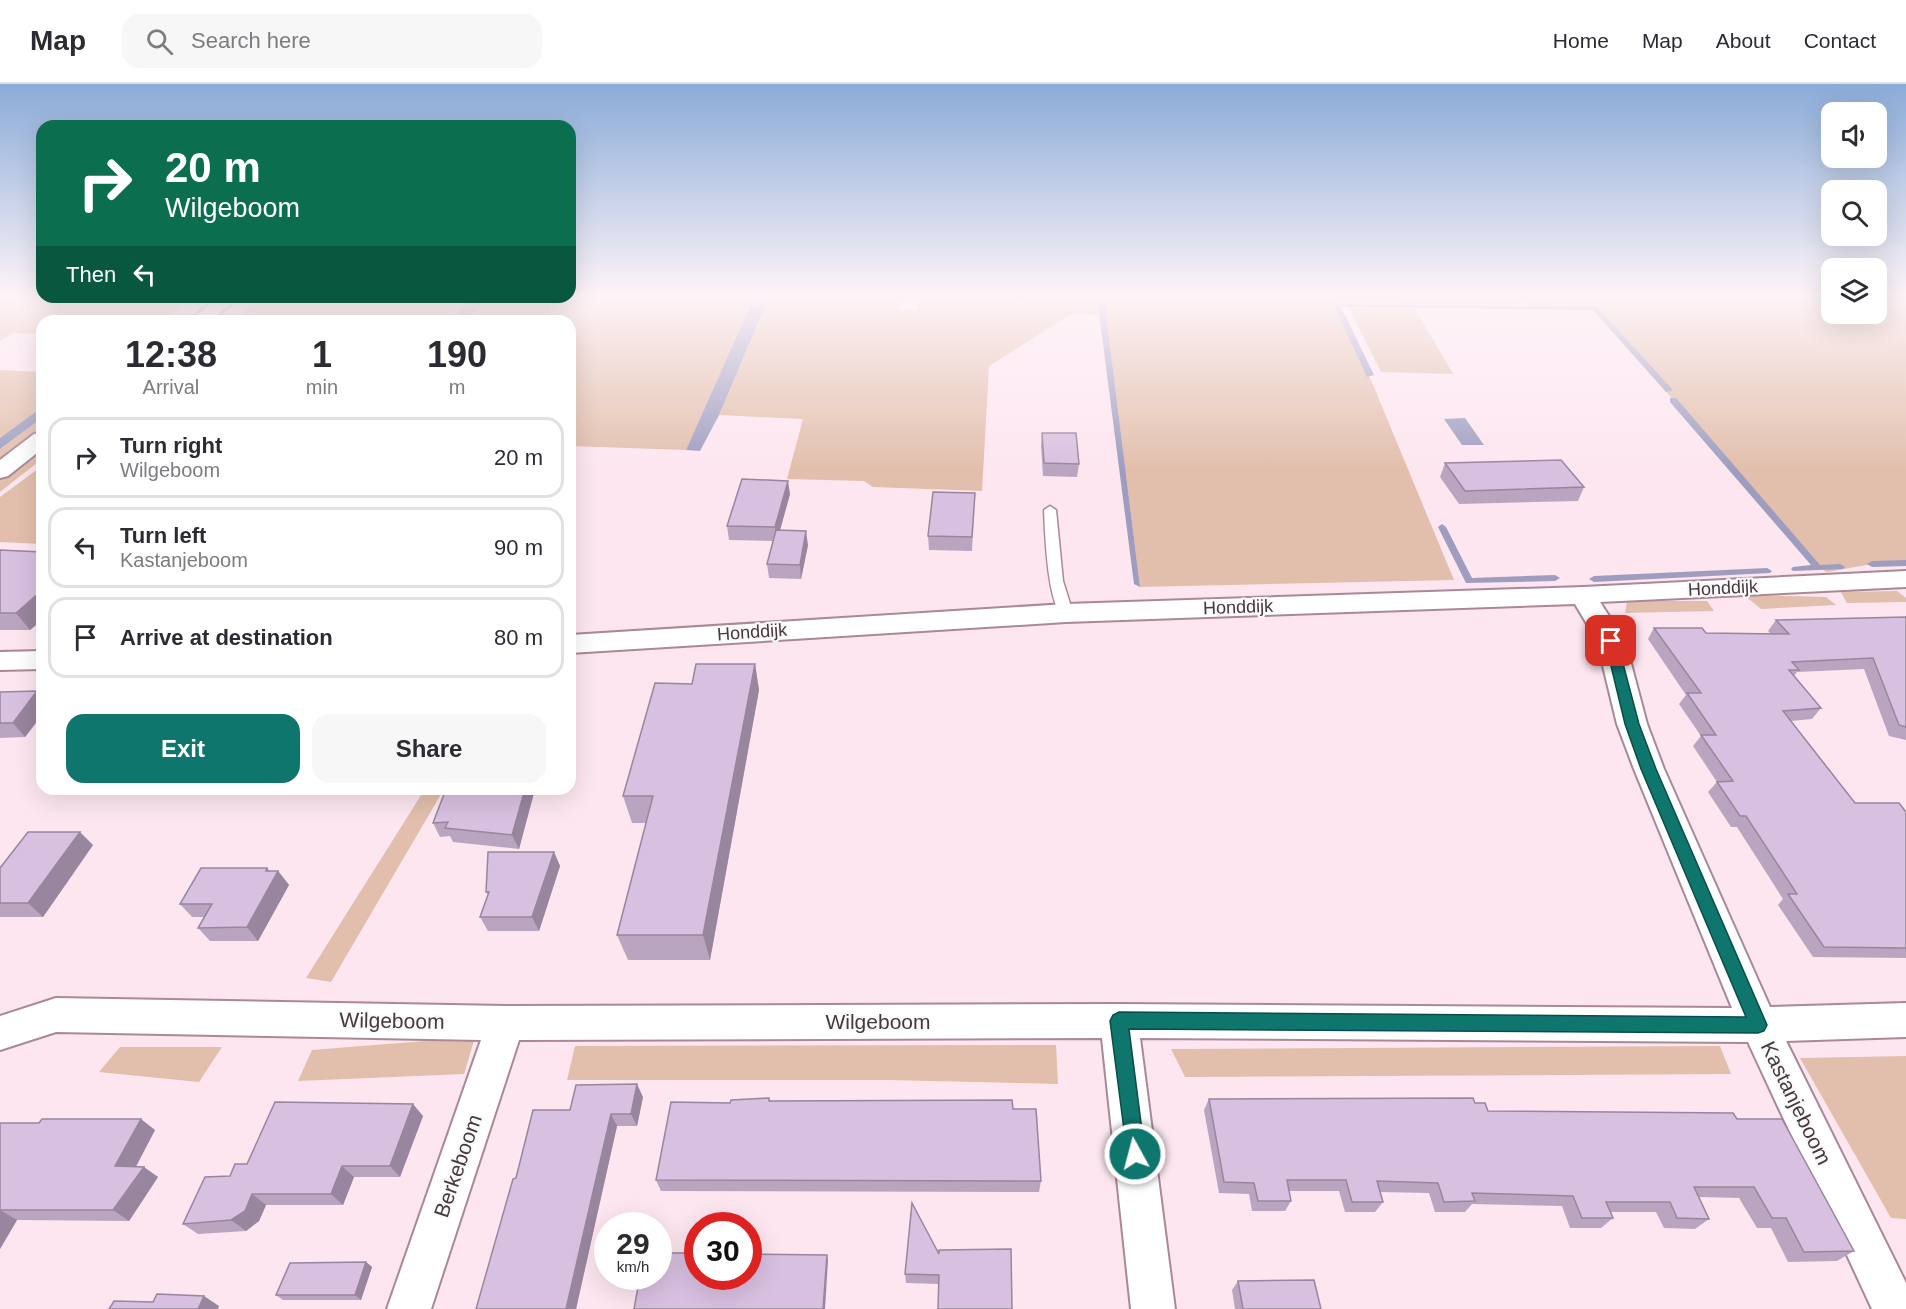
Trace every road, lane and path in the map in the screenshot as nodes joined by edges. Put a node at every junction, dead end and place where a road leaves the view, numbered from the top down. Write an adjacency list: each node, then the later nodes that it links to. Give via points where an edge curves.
1 (36, 444): 2 (street)
2 (0, 471)
3 (1050, 510): 6 (lane, via 1056,581)
4 (1906, 579): 5 (street, Honddijk)
5 (1584, 594): 6 (street, Honddijk); 13 (street, Kastanjeboom, via 1611,641 1648,769)
6 (1066, 613): 7 (street, Honddijk)
7 (576, 644)
8 (36, 660): 9 (street)
9 (0, 661)
10 (1906, 1020): 13 (street, Wilgeboom)
11 (1119, 1021): 12 (street, Wilgeboom); 13 (street, Wilgeboom); 16 (street)
12 (506, 1023): 14 (street, Wilgeboom, via 56,1015); 15 (street, Berkeboom)
13 (1758, 1025): 17 (street, Kastanjeboom)
14 (0, 1033)
15 (410, 1309)
16 (1153, 1309)
17 (1895, 1309)

